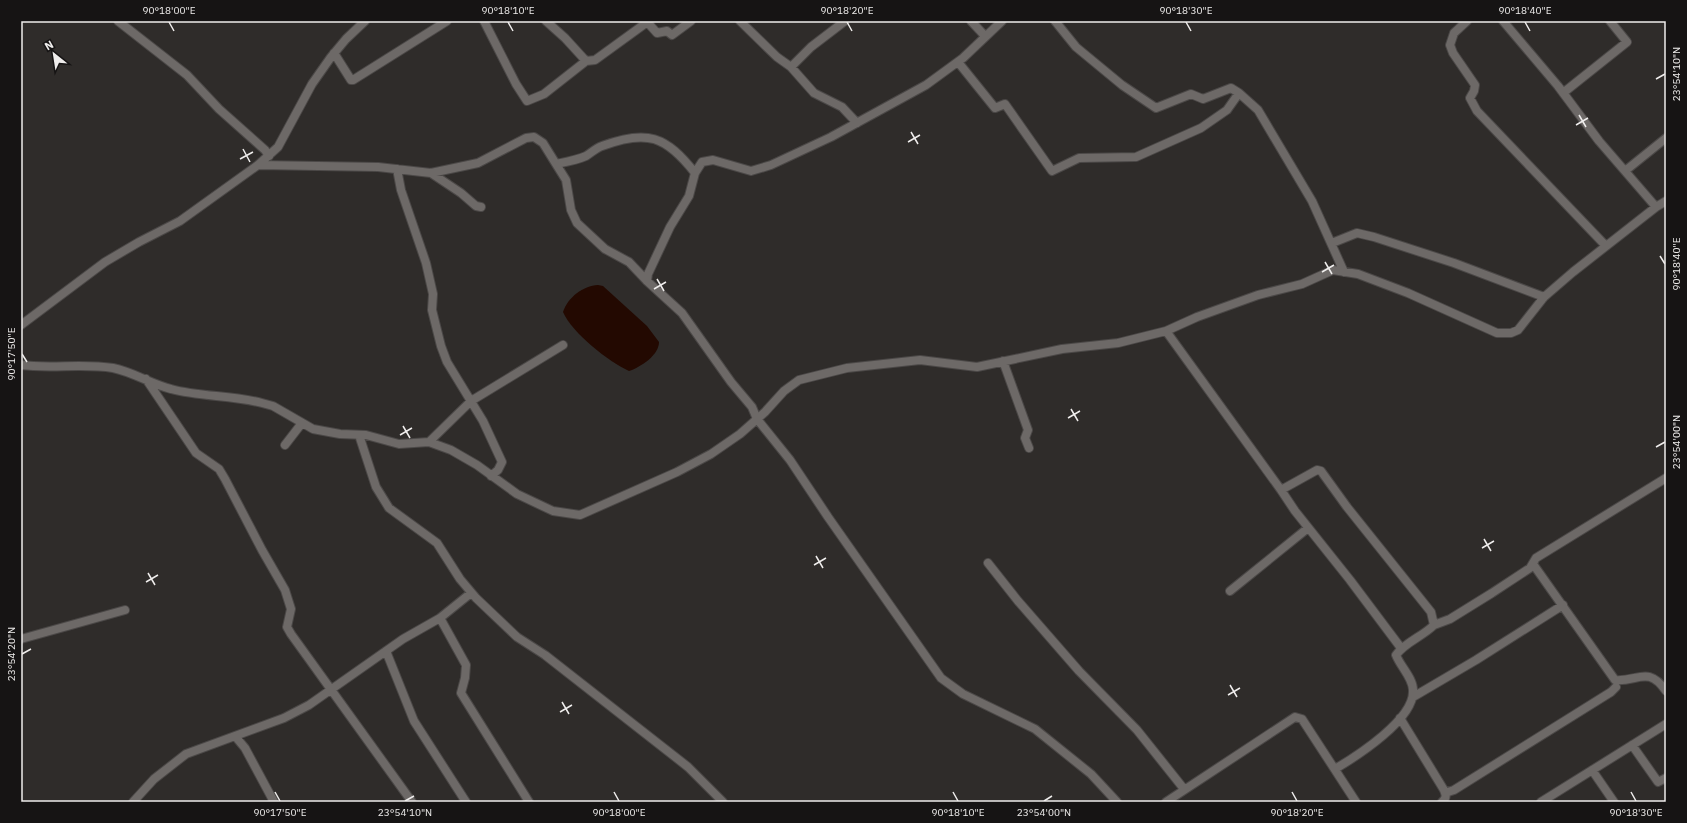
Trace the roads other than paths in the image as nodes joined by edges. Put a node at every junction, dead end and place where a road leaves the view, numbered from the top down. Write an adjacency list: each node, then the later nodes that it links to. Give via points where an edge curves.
1 (118, 21): 24 (street, via 188,75 219,109)
2 (365, 21): 16 (street)
3 (447, 21): 16 (street, via 353,80)
4 (484, 21): 17 (street, via 526,101 544,94)
5 (691, 21): 17 (street, via 672,35 667,31 658,34 648,22 595,60)
6 (740, 21): 19 (street)
7 (845, 21): 19 (street, via 811,47)
8 (971, 21): 15 (street)
9 (1002, 21): 15 (street)
10 (1056, 21): 20 (street, via 1076,47 1122,85 1156,108 1191,94 1203,99 1231,88)
11 (1467, 21): 35 (street, via 1454,33 1450,45 1475,85 1470,98 1477,111)
12 (1503, 21): 21 (street)
13 (1610, 21): 21 (street, via 1627,42)
14 (551, 22): 17 (street)
15 (985, 36): 18 (street)
16 (334, 53): 24 (street, via 312,84 278,147)
17 (586, 62)
18 (958, 62): 20 (street, via 995,108 1005,104 1052,171 1080,158 1136,157 1201,128 1227,110); 22 (street, via 926,85)
19 (791, 67): 22 (street, via 814,93 842,107)
20 (1239, 93): 34 (street, via 1258,110 1312,201)
21 (1563, 93): 28 (street)
22 (858, 123): 30 (street, via 771,165 751,171 713,160 702,162)
23 (1666, 138): 28 (street)
24 (269, 156): 26 (street)
25 (556, 164): 29 (street, via 543,143 534,137 526,138 478,163); 30 (street, via 586,155 601,146 642,137 665,143); 37 (street, via 566,180 571,210 577,223 605,249 629,262)
26 (258, 165): 27 (street); 39 (street, via 180,221 105,262)
27 (397, 169): 29 (street); 45 (street, via 401,190 426,263 433,294 432,310 442,346 448,362)
28 (1624, 171): 33 (street)
29 (431, 173): 32 (street)
30 (695, 173): 37 (street, via 690,196 670,227)
31 (1665, 202): 33 (street)
32 (481, 207)
33 (1656, 207): 35 (street)
34 (1332, 243): 36 (street); 38 (street, via 1357,233 1374,237 1454,263)
35 (1606, 246): 38 (street)
36 (1344, 272): 38 (street, via 1358,274 1408,293 1497,333 1518,330); 40 (street, via 1333,270 1302,284 1258,295)
37 (647, 281): 46 (street, via 682,313 752,407)
38 (1544, 297)
39 (21, 325)
40 (1166, 331): 42 (street, via 1118,343 1062,349); 54 (street)
41 (563, 345): 45 (street)
42 (1003, 361): 46 (street, via 977,367 920,360 847,368 799,380 784,391); 51 (street, via 1028,430 1025,438)
43 (21, 365): 44 (street, via 85,365 114,368)
44 (146, 378): 47 (street, via 169,389 273,406); 68 (street, via 196,453 219,470 285,590 291,609 288,628)
45 (471, 400): 49 (street); 52 (street, via 502,462)
46 (757, 419): 52 (street, via 711,454 677,472 580,514 553,511 517,494); 86 (street, via 790,460 941,678 993,710 1035,729 1091,774)
47 (302, 423): 48 (street, via 313,429); 50 (street)
48 (359, 435): 49 (street, via 399,444); 59 (street, via 376,487 389,508 437,543)
49 (429, 442): 52 (street, via 451,450)
50 (285, 445)
51 (1029, 448)
52 (491, 476)
53 (1666, 478): 57 (street, via 1536,558)
54 (1281, 490): 55 (street); 63 (street, via 1321,470 1347,507 1431,612)
55 (1308, 528): 58 (street); 65 (street)
56 (988, 563): 78 (street, via 1079,671 1137,730)
57 (1533, 564): 60 (street); 63 (street, via 1499,589 1450,619)
58 (1230, 591)
59 (471, 592): 62 (street); 85 (street, via 517,638 544,655 688,767)
60 (1563, 605): 69 (street, via 1615,680 1637,676 1652,677); 70 (street)
61 (125, 610): 64 (street)
62 (440, 618): 66 (street); 84 (street, via 466,665 461,693)
63 (1434, 625): 65 (street)
64 (21, 640)
65 (1400, 648): 70 (street, via 1396,655 1413,689)
66 (386, 651): 68 (street); 83 (street, via 414,721)
67 (1616, 687): 79 (street, via 1466,782 1448,792)
68 (330, 690): 73 (street, via 284,718); 82 (street)
69 (1666, 691)
70 (1413, 697): 71 (street)
71 (1400, 718): 75 (street, via 1382,736); 79 (street)
72 (1666, 724): 74 (street)
73 (235, 736): 80 (street, via 186,754 154,779); 81 (street, via 245,748)
74 (1632, 745): 76 (street); 77 (street, via 1658,782)
75 (1335, 770): 78 (street, via 1302,719 1295,717); 88 (street)
76 (1592, 770): 90 (street); 91 (street)
77 (1666, 778)
78 (1184, 789): 87 (street)
79 (1444, 790): 89 (street, via 1446,795)
80 (133, 802)
81 (274, 802)
82 (412, 802)
83 (466, 802)
84 (529, 802)
85 (723, 802)
86 (1116, 802)
87 (1166, 802)
88 (1356, 802)
89 (1442, 802)
90 (1540, 802)
91 (1614, 802)

